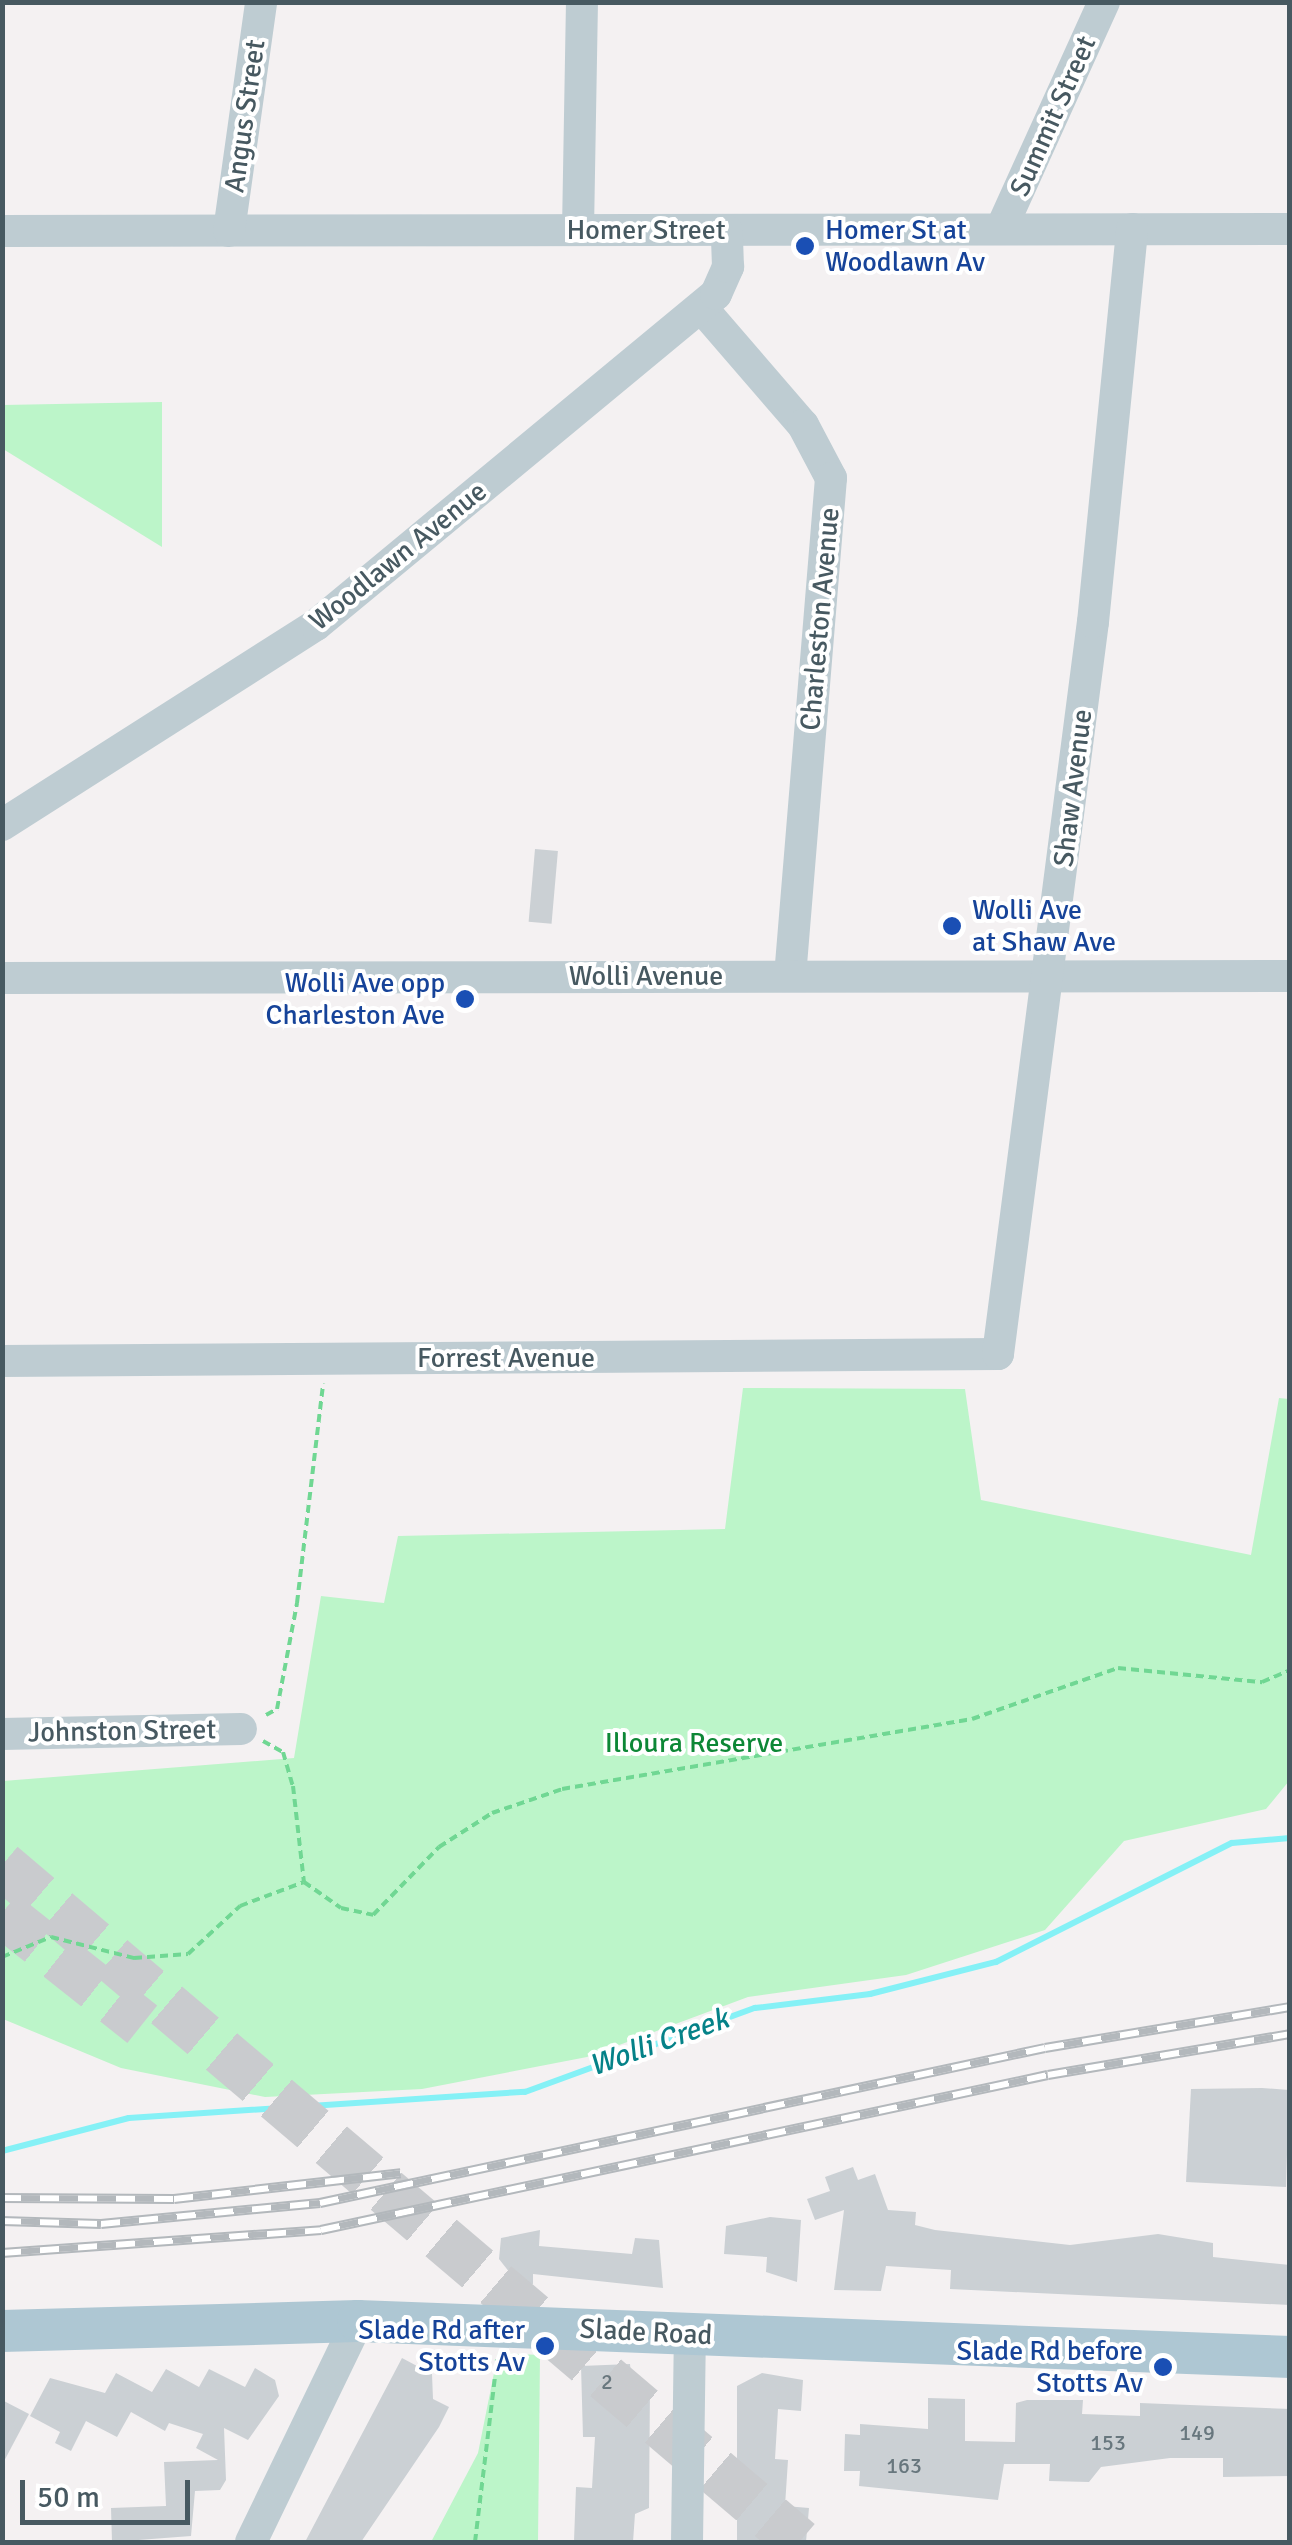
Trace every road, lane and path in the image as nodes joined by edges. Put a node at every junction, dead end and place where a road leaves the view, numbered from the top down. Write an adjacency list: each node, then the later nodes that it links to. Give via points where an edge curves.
1 (261, 2): 6 (street, Angus Street)
2 (582, 2): 7 (street)
3 (1104, 2): 4 (street, Summit Street)
4 (1002, 229): 8 (street, Homer Street); 10 (street, Homer Street)
5 (1290, 229): 8 (street, Homer Street)
6 (229, 230): 7 (street, Homer Street); 9 (street, Homer Street)
7 (578, 230): 10 (street, Homer Street)
8 (1132, 230): 14 (street, Shaw Avenue)
9 (2, 231)
10 (728, 231): 11 (street, Woodlawn Avenue, via 724,283)
11 (701, 307): 12 (street, Woodlawn Avenue, via 316,625); 13 (street, Charleston Avenue, via 803,425 831,478)
12 (2, 825)
13 (790, 975): 14 (street, Wolli Avenue); 16 (street, Wolli Avenue)
14 (1050, 976): 15 (street, Wolli Avenue); 17 (street, Shaw Avenue)
15 (1290, 976)
16 (2, 978)
17 (1005, 1345): 18 (street, Forrest Avenue, via 998,1354)
18 (2, 1361)
19 (323, 1380): 21 (path, via 277,1709)
20 (1290, 1670): 23 (path, via 1262,1682 1118,1668 972,1719 562,1789 492,1813 439,1847 373,1915 341,1908)
21 (242, 1729): 22 (street, Johnston Street); 23 (path, via 283,1752)
22 (2, 1734)
23 (301, 1883): 24 (path, via 240,1906 188,1954 134,1958 52,1937)
24 (2, 1957)
25 (358, 2320): 26 (main road, Slade Road); 27 (main road, Slade Road); 30 (street)
26 (2, 2332)
27 (690, 2334): 29 (main road, Slade Road); 32 (street)
28 (498, 2354): 31 (path)
29 (1290, 2357)
30 (251, 2542)
31 (475, 2542)
32 (687, 2542)

